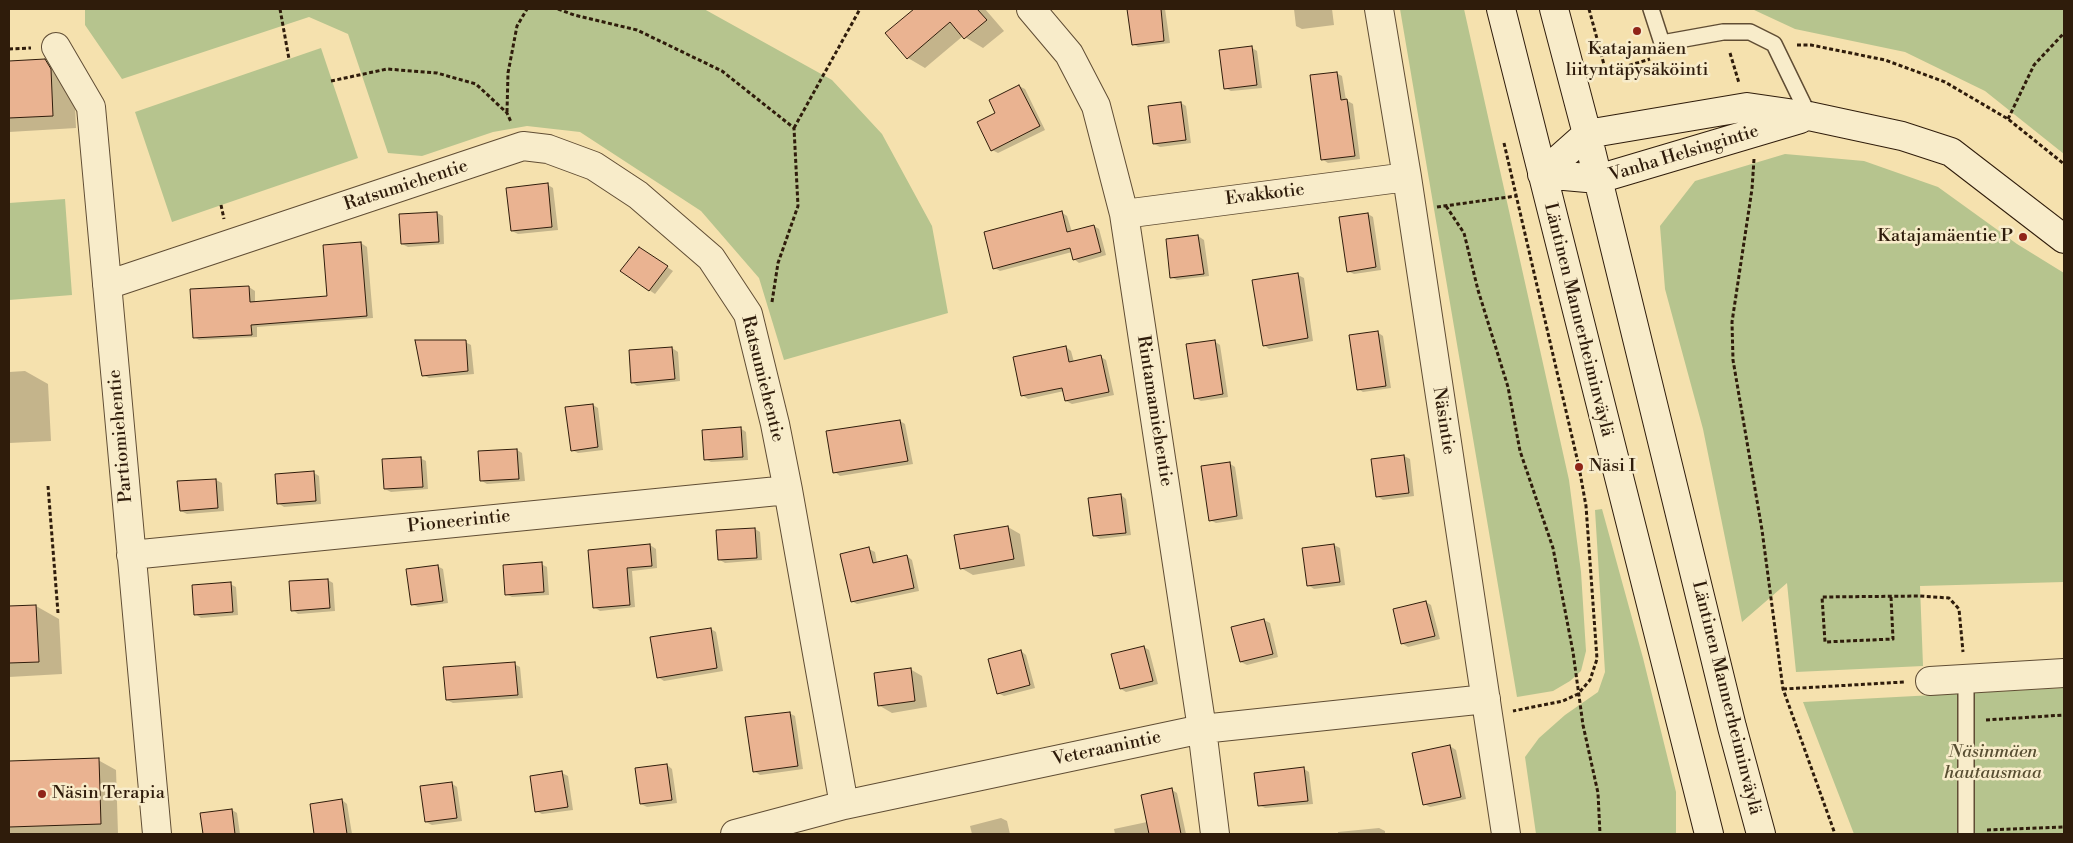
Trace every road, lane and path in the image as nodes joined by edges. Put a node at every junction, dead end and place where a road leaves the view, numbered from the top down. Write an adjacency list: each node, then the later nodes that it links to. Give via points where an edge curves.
1 (280, 9): 15 (path)
2 (527, 9): 21 (path, via 517,26 508,73)
3 (558, 9): 24 (path, via 637,30 722,72)
4 (860, 9): 24 (path)
5 (1031, 9): 34 (street, Rintamamiehentie, via 1070,54 1096,106)
6 (1379, 9): 31 (street, Näsintie)
7 (1502, 9): 30 (street, Läntinen Mannerheiminväylä)
8 (1554, 9): 19 (street, Läntinen Mannerheiminväylä)
9 (1589, 9): 17 (path)
10 (1652, 9): 11 (lane, via 1662,43)
11 (1723, 32): 13 (lane, via 1750,32); 20 (path)
12 (2064, 33): 23 (path, via 2034,66)
13 (1774, 44): 22 (lane); 23 (path, via 1811,45 1884,60 1944,82)
14 (56, 47): 36 (street, Partiomiehentie, via 91,107)
15 (289, 59)
16 (1652, 59): 17 (path)
17 (1606, 72): 19 (path)
18 (331, 81): 21 (path, via 387,70 437,73 476,84)
19 (1574, 85): 26 (street, Läntinen Mannerheiminväylä)
20 (1746, 107): 22 (street, Vanha Helsingintie); 26 (street, Vanha Helsingintie)
21 (507, 113): 28 (path)
22 (1809, 116): 27 (street, Vanha Helsingintie); 35 (street, Vanha Helsingintie, via 1902,136 1951,152)
23 (2008, 119): 29 (path)
24 (794, 128): 37 (path, via 798,206 778,263)
25 (1502, 134): 33 (path)
26 (1587, 134): 30 (street); 32 (street, Läntinen Mannerheiminväylä)
27 (1752, 134): 32 (street, Vanha Helsingintie); 46 (path, via 1752,189 1732,322 1733,360 1762,530)
28 (523, 146): 36 (street, Ratsumiehentie); 39 (street, Ratsumiehentie, via 548,149 594,166 638,194 711,258 748,314)
29 (2064, 164)
30 (1542, 174): 32 (street, Vanha Helsingintie); 55 (street, Läntinen Mannerheiminväylä)
31 (1407, 177): 34 (street, Evakkotie); 48 (street, Näsintie)
32 (1598, 179): 62 (street, Läntinen Mannerheiminväylä)
33 (1516, 196): 47 (path, via 1586,506 1597,659 1590,680); 47 (path, via 1446,206 1464,233 1508,387 1520,451 1553,548)
34 (1124, 214): 52 (street, Rintamamiehentie)
35 (2064, 239)
36 (107, 285): 40 (street, Partiomiehentie)
37 (771, 311)
38 (48, 486): 42 (path)
39 (788, 490): 40 (street, Pioneerintie); 53 (street, Ratsumiehentie)
40 (131, 555): 57 (street, Partiomiehentie)
41 (1891, 597): 41 (path, via 1822,598 1825,642 1893,640); 45 (path, via 1949,598 1959,609)
42 (58, 614)
43 (2064, 673): 45 (street)
44 (1930, 680): 45 (street); 46 (path)
45 (1966, 680): 51 (lane)
46 (1783, 689): 63 (path)
47 (1578, 694): 49 (path, via 1563,702); 61 (path, via 1598,792)
48 (1486, 700): 52 (street, Veteraanintie); 60 (street, Näsintie)
49 (1510, 711)
50 (2064, 715): 51 (path)
51 (1965, 722): 56 (lane)
52 (1202, 729): 53 (street, Veteraanintie); 59 (street, Rintamamiehentie)
53 (844, 805): 58 (street, Veteraanintie)
54 (2064, 827): 56 (path)
55 (1708, 833)
56 (1966, 833)
57 (157, 834)
58 (735, 834)
59 (1215, 834)
60 (1506, 834)
61 (1600, 834)
62 (1760, 834)
63 (1835, 834)

